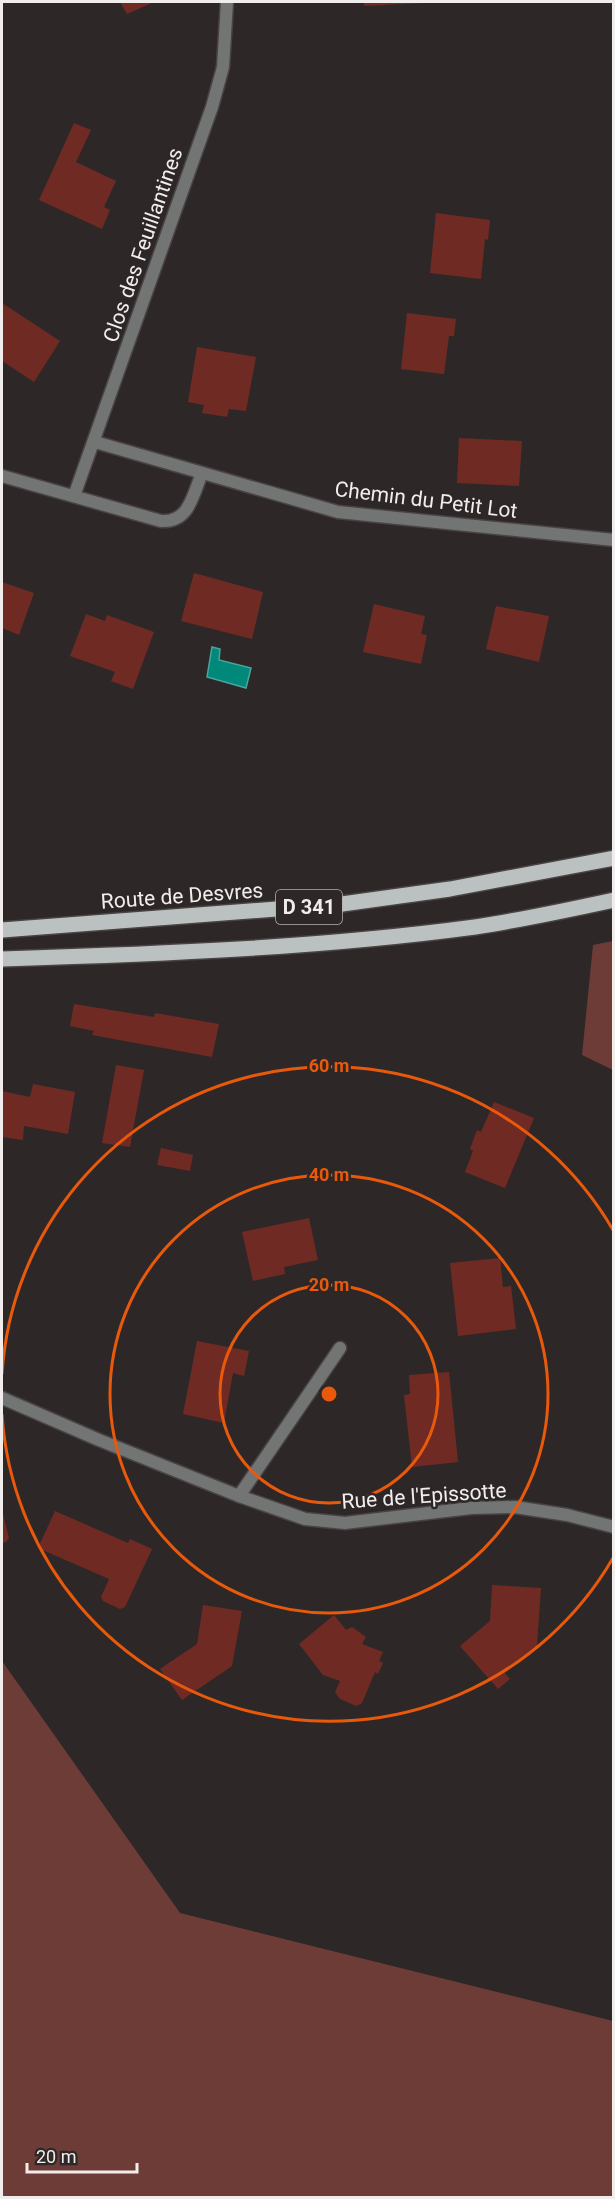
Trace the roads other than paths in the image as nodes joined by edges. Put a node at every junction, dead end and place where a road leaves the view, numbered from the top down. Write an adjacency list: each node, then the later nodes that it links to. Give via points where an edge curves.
1 (227, 2): 2 (street, Clos des Feuillantines, via 223,67 212,107)
2 (95, 442): 3 (street, Chemin du Petit Lot); 5 (street, Clos des Feuillantines)
3 (202, 473): 5 (street, via 186,512 172,522); 6 (street, Chemin du Petit Lot, via 352,514)
4 (2, 476): 5 (street)
5 (74, 496)
6 (614, 540)
7 (614, 858): 9 (main road, Route de Desvres / D 341, via 450,889 342,904)
8 (614, 900): 10 (main road, D 341, via 476,926 374,938 222,951)
9 (2, 930)
10 (2, 959)
11 (340, 1348): 13 (street)
12 (2, 1398): 13 (street, Rue de l'Epissotte)
13 (239, 1496): 14 (street, Rue de l'Epissotte, via 287,1514 325,1522 493,1507 540,1510)
14 (614, 1527)

